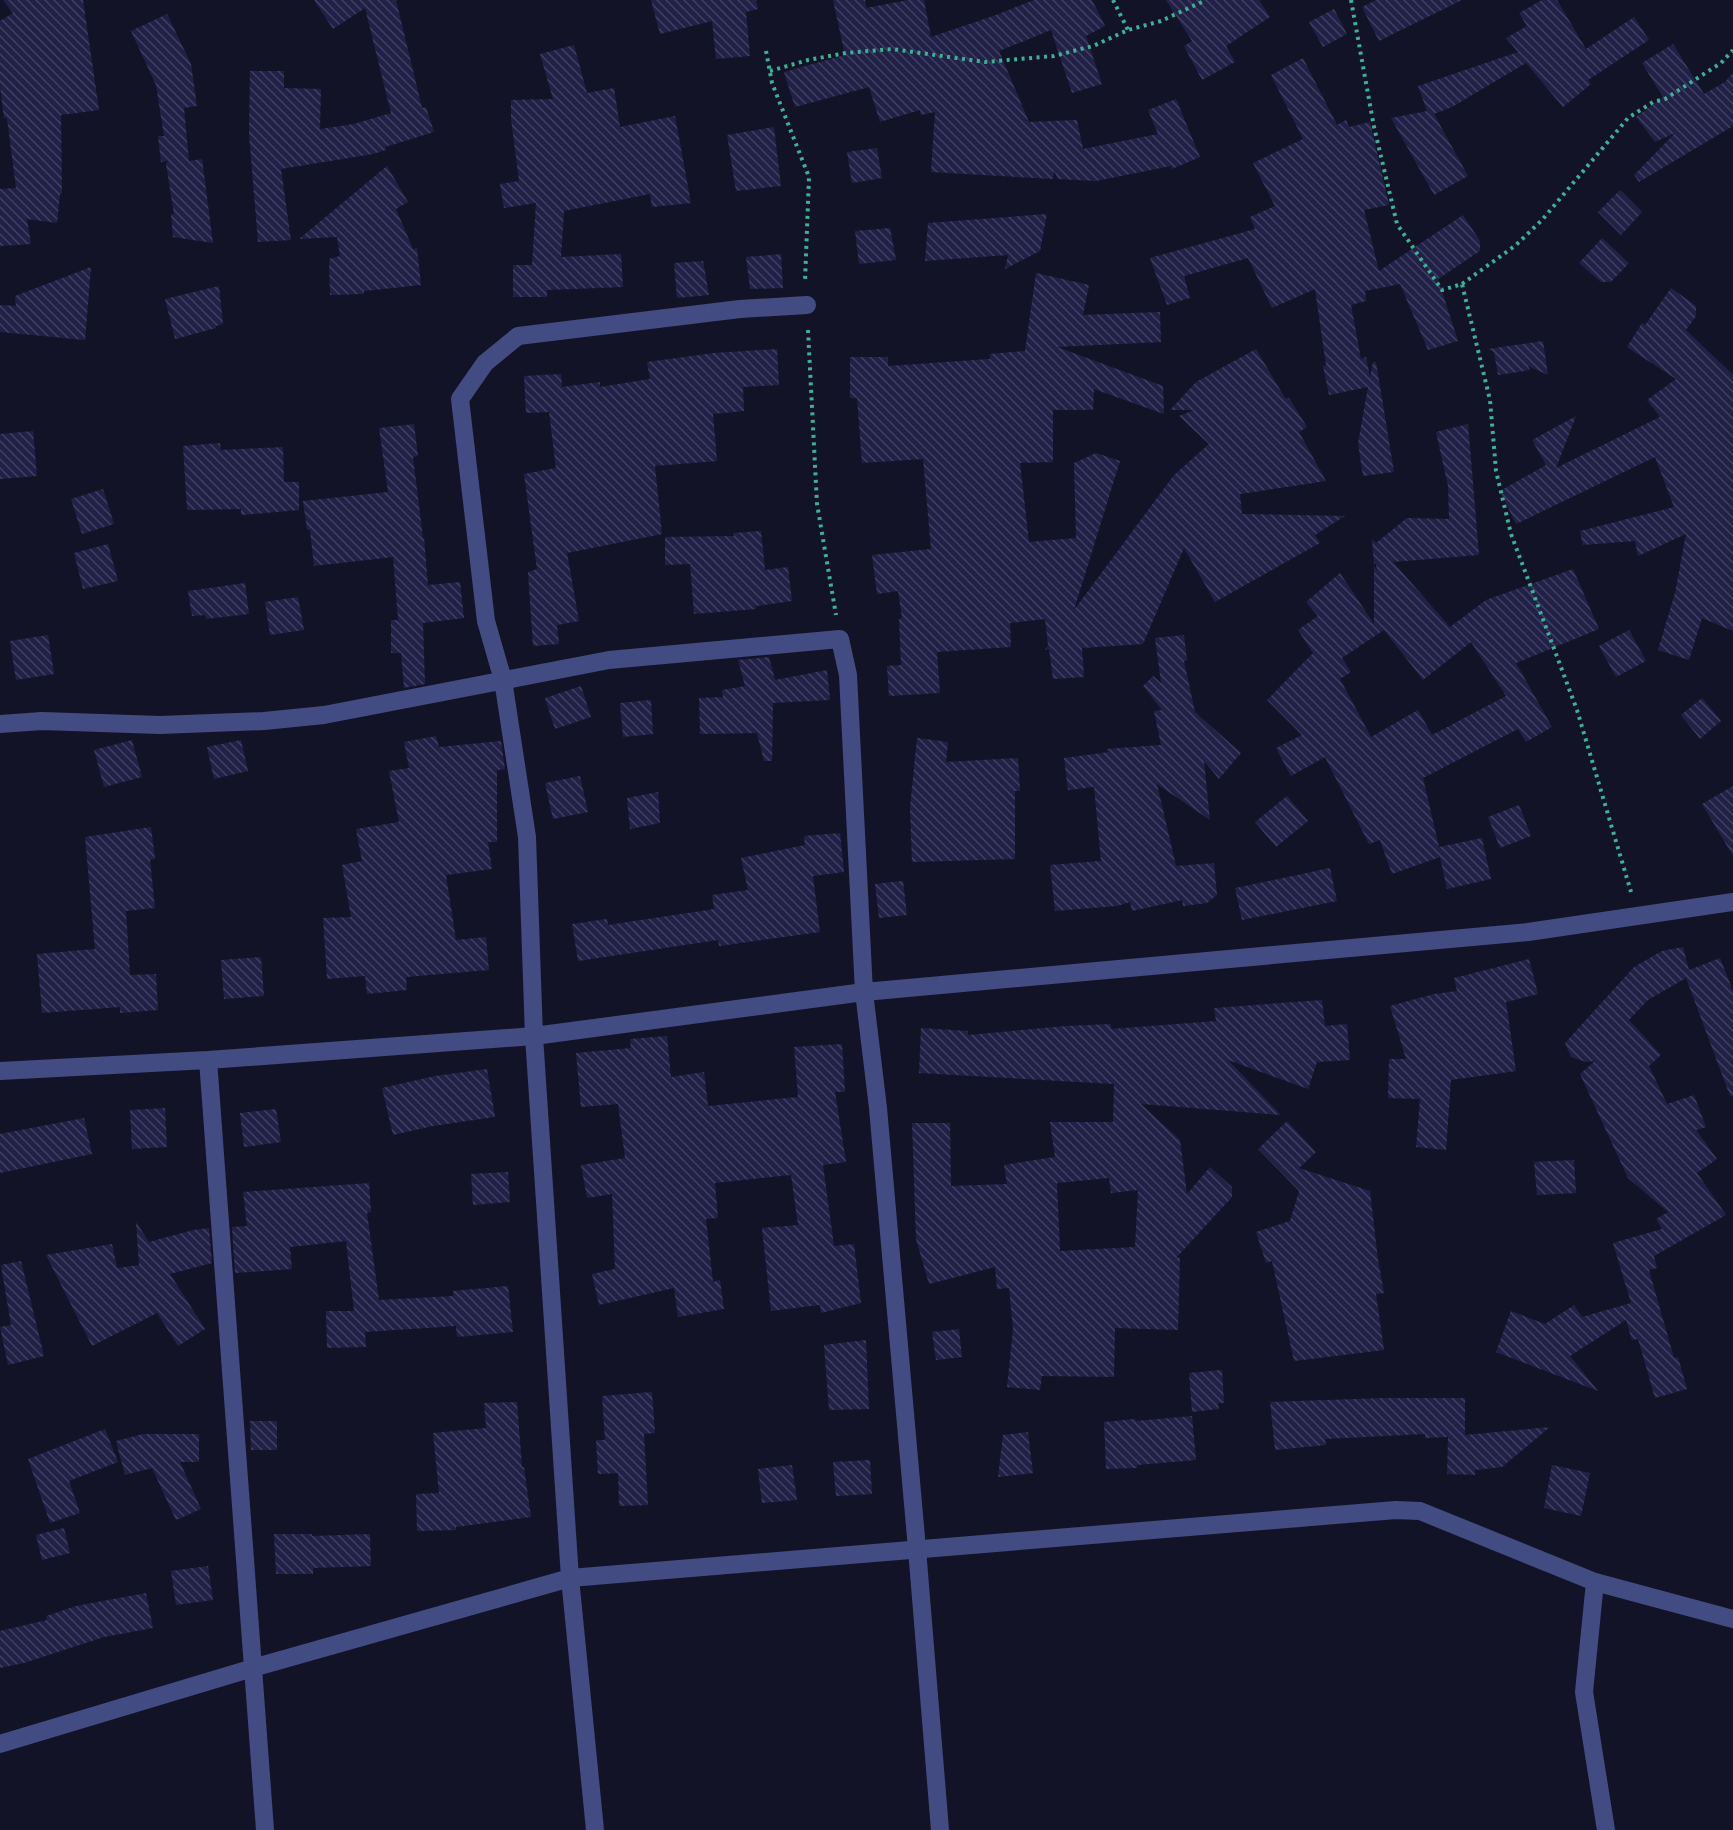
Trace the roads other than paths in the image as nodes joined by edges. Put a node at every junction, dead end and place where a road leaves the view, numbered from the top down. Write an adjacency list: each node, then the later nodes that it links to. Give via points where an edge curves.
1 (807, 305): 2 (street, via 740,309 518,336 484,363 460,399 486,621)
2 (503, 680): 3 (street, via 324,715 264,721); 5 (street, via 609,660 840,639 848,675); 6 (street, via 527,837)
3 (0, 724)
4 (1733, 902): 5 (street, via 1528,932)
5 (864, 992): 6 (street); 9 (street)
6 (534, 1036): 7 (street); 10 (street)
7 (208, 1060): 8 (street); 13 (street)
8 (0, 1071)
9 (917, 1549): 10 (street); 11 (street, via 1396,1509 1420,1511); 17 (street)
10 (570, 1578): 13 (street); 16 (street)
11 (1595, 1582): 12 (street); 18 (street, via 1584,1692)
12 (1733, 1619)
13 (253, 1668): 14 (street); 15 (street)
14 (0, 1744)
15 (265, 1830)
16 (595, 1830)
17 (940, 1830)
18 (1606, 1830)

